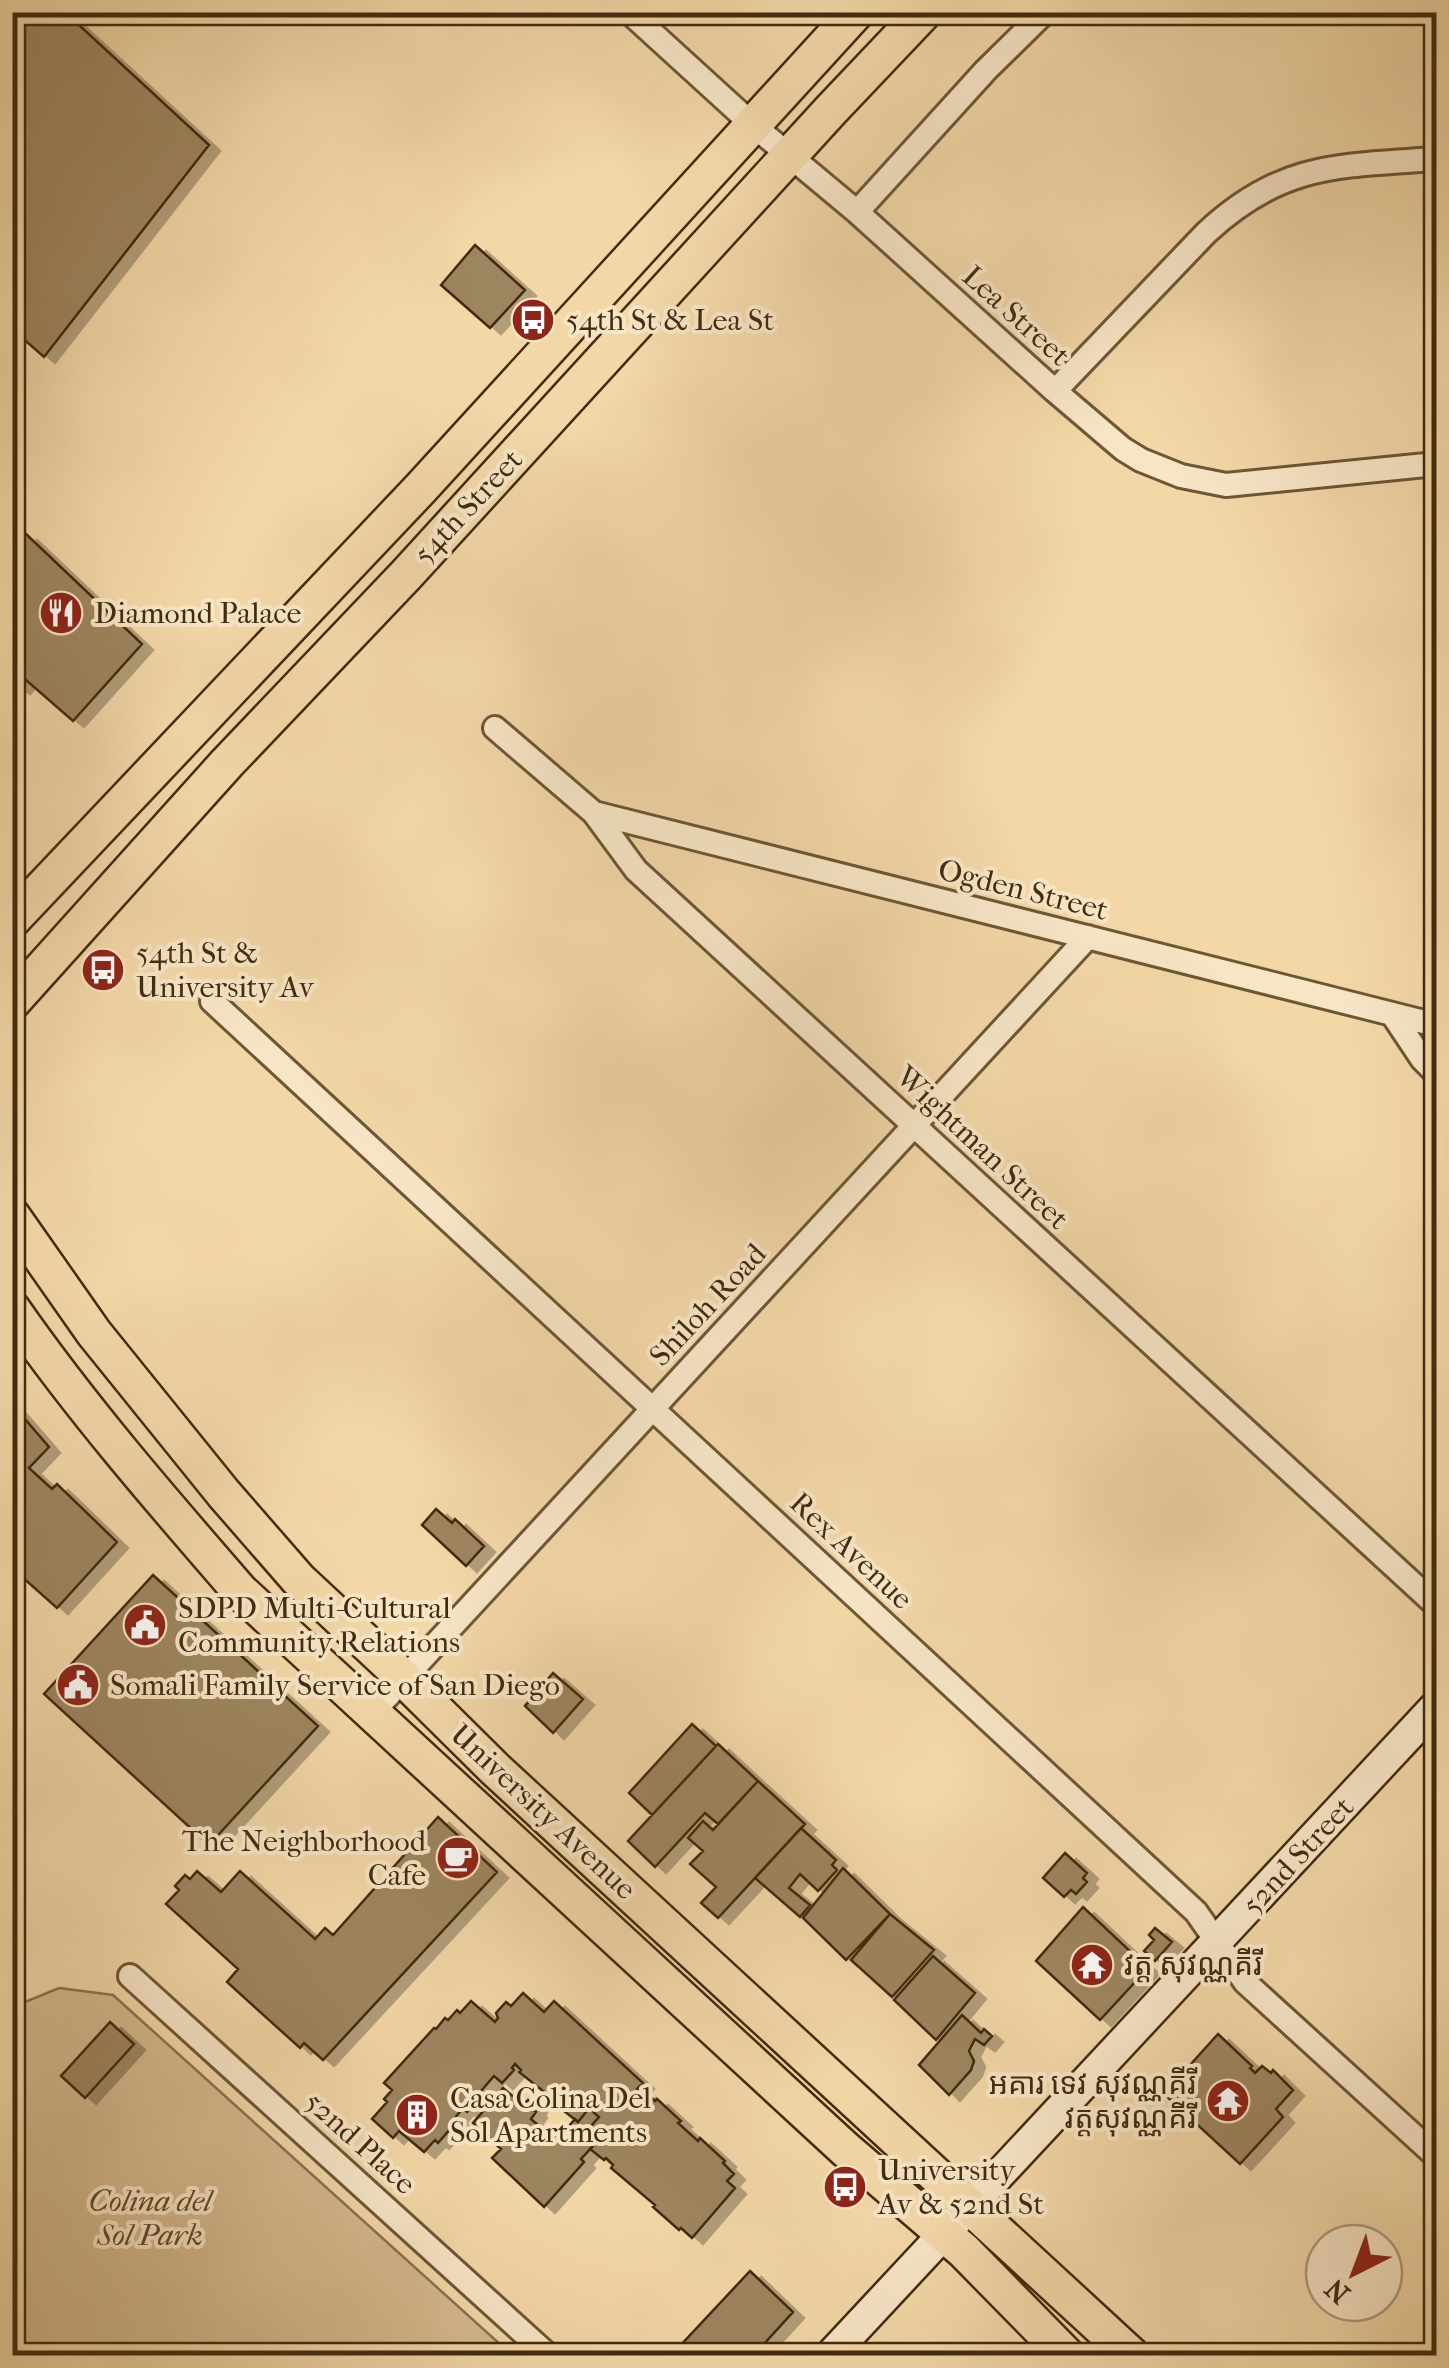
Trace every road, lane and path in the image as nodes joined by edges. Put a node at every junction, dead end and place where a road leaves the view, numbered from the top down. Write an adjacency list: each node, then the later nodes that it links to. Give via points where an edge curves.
1 (629, 12): 5 (street, Lea Street)
2 (856, 12): 5 (main road, 54th Street)
3 (924, 12): 6 (main road, 54th Street)
4 (1046, 12): 8 (street)
5 (754, 126): 6 (street, Lea Street); 11 (main road, 54th Street)
6 (790, 156): 8 (street, Lea Street); 12 (main road, 54th Street)
7 (1436, 159): 9 (street, via 1321,169 1254,195 1206,233)
8 (857, 212): 9 (street, Lea Street)
9 (1055, 391): 10 (street, Lea Street, via 1123,450 1204,482)
10 (1436, 464)
11 (301, 616): 12 (main road, via 306,645); 15 (main road, 54th Street)
12 (272, 716): 18 (main road, 54th Street)
13 (495, 728): 14 (street, Wightman Street)
14 (594, 813): 16 (street, Ogden Street); 22 (street, Wightman Street, via 636,870)
15 (12, 920)
16 (1088, 937): 19 (street, Ogden Street); 22 (street, Shiloh Road)
17 (212, 1001): 26 (street, Rex Avenue)
18 (12, 1002)
19 (1392, 1014): 20 (street, Ogden Street); 21 (street)
20 (1436, 1025)
21 (1436, 1072)
22 (914, 1125): 26 (street, Shiloh Road); 27 (street, Wightman Street)
23 (12, 1216): 28 (main road, University Avenue, via 94,1333 224,1494 298,1580)
24 (12, 1308): 25 (main road, University Avenue)
25 (26, 1340): 29 (main road, University Avenue, via 240,1591)
26 (652, 1408): 28 (street, Shiloh Road); 31 (street, Rex Avenue, via 1196,1912)
27 (1436, 1606)
28 (402, 1680): 29 (street, Shiloh Road); 34 (main road, University Avenue)
29 (372, 1713): 35 (main road, University Avenue)
30 (1432, 1721): 31 (street, 52nd Street)
31 (1218, 1942): 33 (street, Rex Avenue, via 1246,1982); 34 (street, 52nd Street)
32 (130, 1976): 36 (street, 52nd Place)
33 (1436, 2156)
34 (971, 2206): 35 (street, 52nd Street); 39 (main road, University Avenue)
35 (945, 2234): 37 (street, 52nd Street); 38 (main road, University Avenue)
36 (549, 2356)
37 (830, 2356)
38 (1067, 2356)
39 (1132, 2356)

